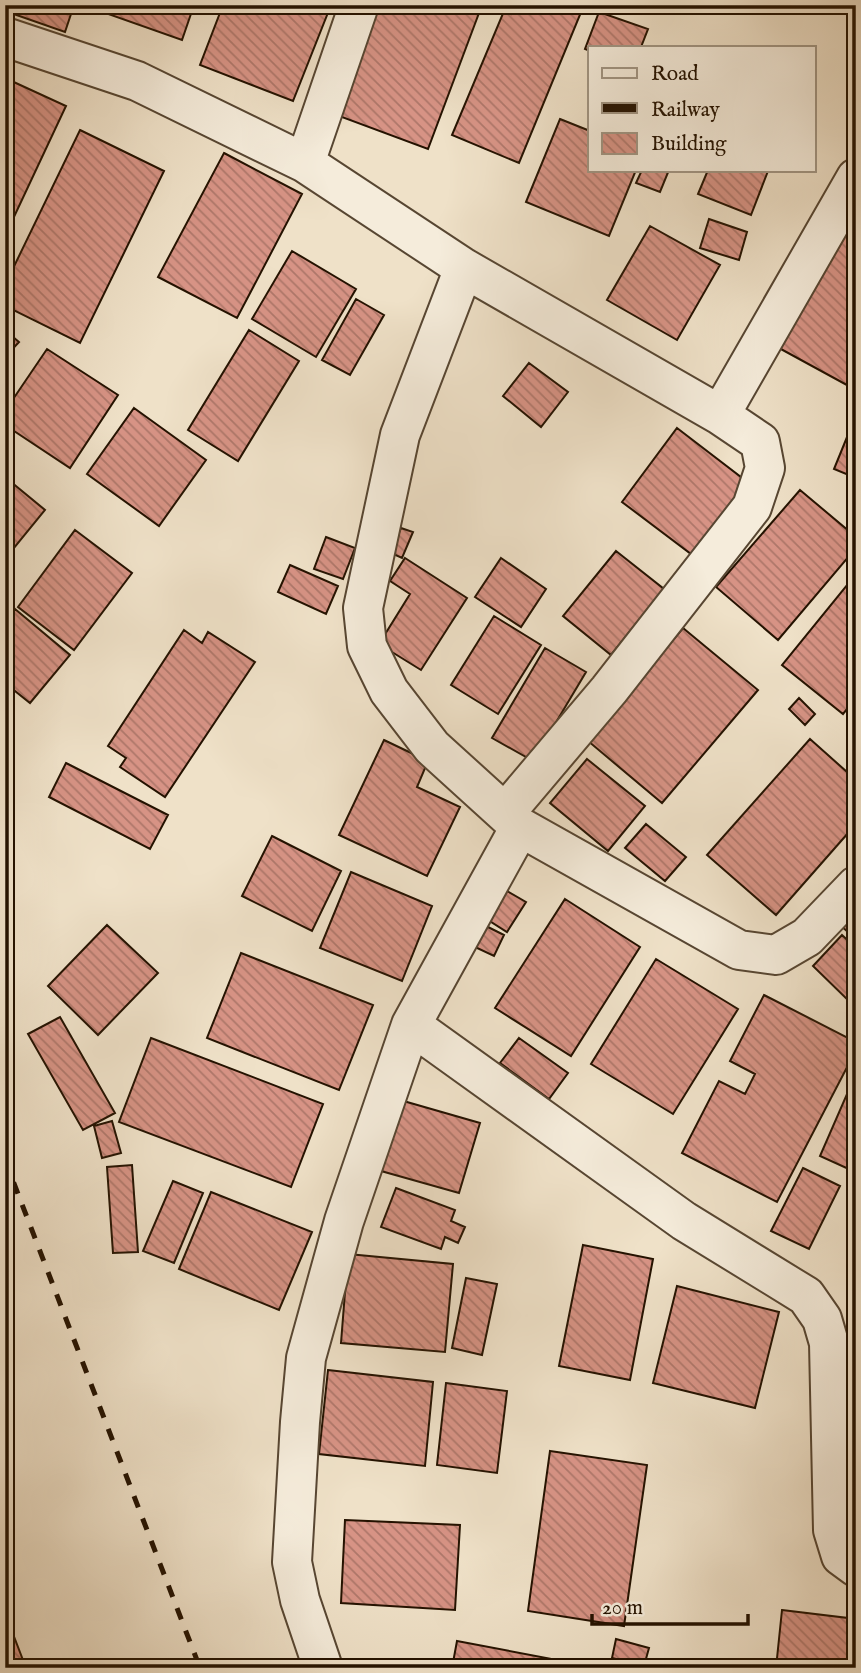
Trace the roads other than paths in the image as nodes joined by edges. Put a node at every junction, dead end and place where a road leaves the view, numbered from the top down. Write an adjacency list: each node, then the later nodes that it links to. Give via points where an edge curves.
1 (359, 5): 3 (street)
2 (5, 37): 3 (street, via 137,81)
3 (304, 163): 5 (street)
4 (856, 178): 6 (street)
5 (464, 268): 6 (street); 7 (street, via 400,435 363,608 367,646 389,691 432,747)
6 (720, 415): 7 (street, via 760,442 765,468 752,507)
7 (512, 820): 8 (street, via 739,950 776,955 807,937); 9 (street)
8 (856, 886)
9 (411, 1025): 10 (street, via 684,1222 806,1296 822,1319 829,1343 833,1530 841,1556); 11 (street, via 344,1221 306,1358 292,1562)
10 (856, 1567)
11 (323, 1668)

